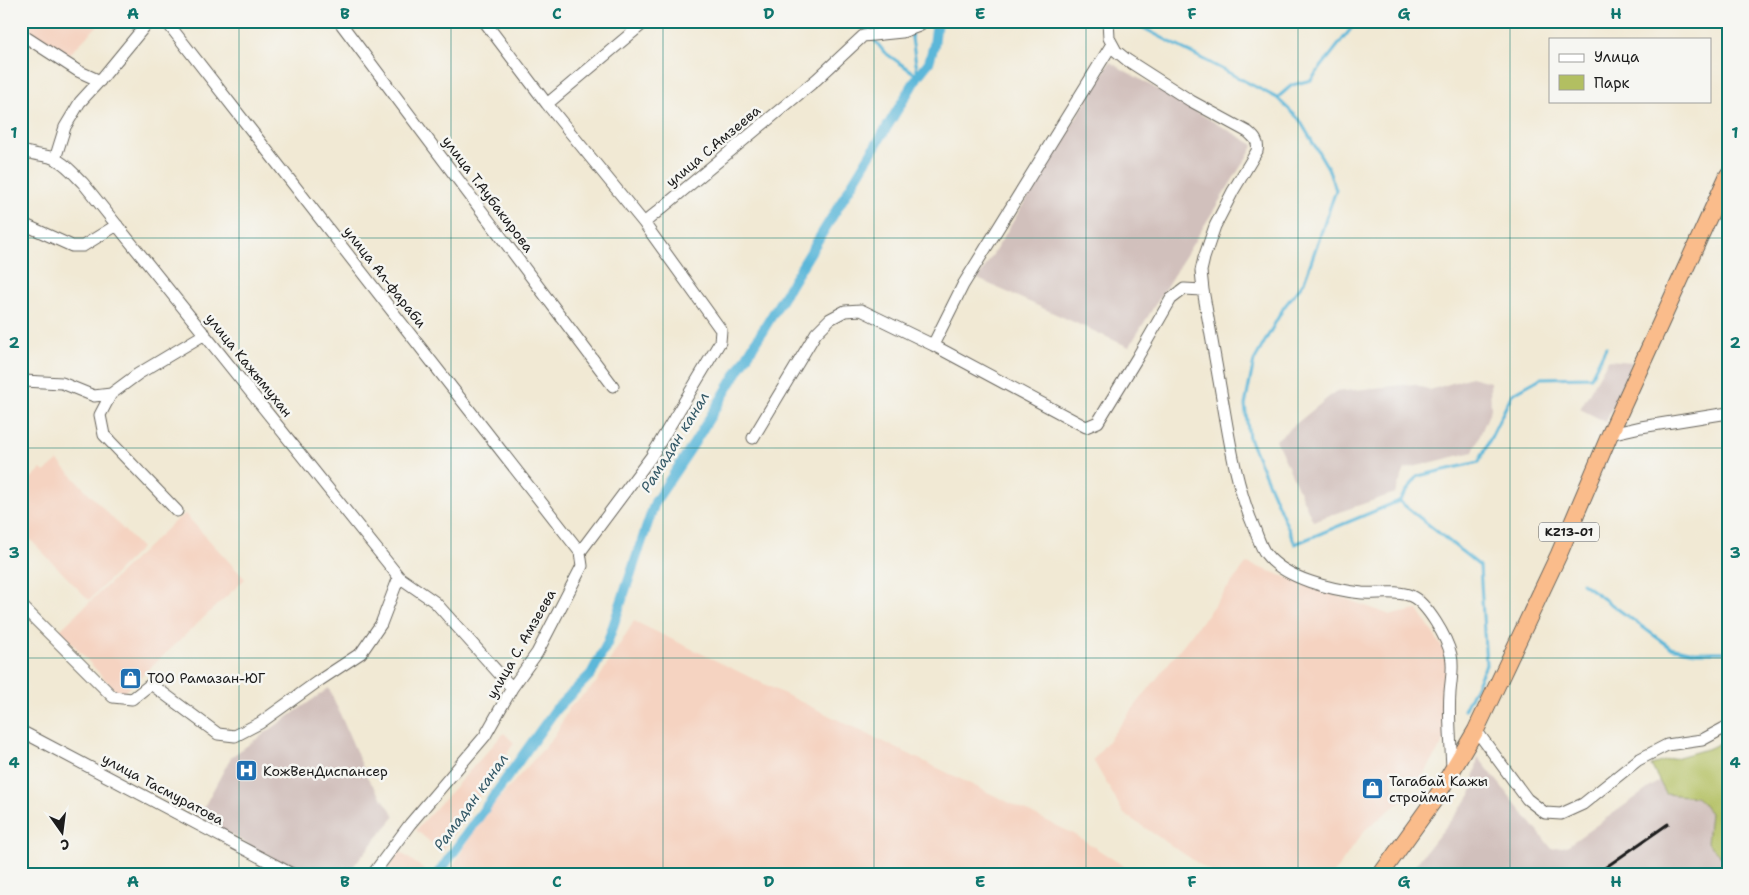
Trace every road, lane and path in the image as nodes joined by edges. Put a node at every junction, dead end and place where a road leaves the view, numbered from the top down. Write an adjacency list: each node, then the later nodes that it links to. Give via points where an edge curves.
1 (149, 21): 10 (street)
2 (166, 21): 28 (street, улица Ал-фараби)
3 (340, 21): 22 (street, улица Т.Аубакирова)
4 (484, 21): 11 (street)
5 (646, 21): 11 (street)
6 (921, 21): 16 (street, улица С.Амзеева, via 919,26 902,32 863,36 817,79)
7 (1108, 21): 9 (street)
8 (21, 34): 10 (street, via 78,71)
9 (1112, 44): 18 (street, via 1127,60 1256,138 1258,151 1215,226 1201,271); 20 (street, via 963,285)
10 (100, 81): 13 (street, via 80,102 65,127)
11 (547, 104): 16 (street)
12 (21, 150): 13 (street)
13 (55, 159): 17 (street, улица Кажымухан, via 83,183)
14 (1728, 175): 25 (highway, KZ13-01)
15 (21, 223): 17 (street, via 72,246 83,246)
16 (644, 223): 28 (street, улица С. Амзеева, via 721,330 720,342 651,457)
17 (117, 225): 19 (street, улица Кажымухан)
18 (1202, 290): 20 (street, via 1184,289 1171,298 1098,422 1086,427); 35 (street, via 1235,470 1265,554 1290,573 1334,589 1401,594 1421,602 1450,652 1453,669 1449,715)
19 (205, 334): 23 (street); 29 (street, улица Кажымухан)
20 (933, 345): 26 (street, via 861,310 845,311 830,319 816,333)
21 (21, 384): 23 (street, via 24,381 62,383 94,396)
22 (612, 386)
23 (111, 394): 27 (street, via 100,415 104,435)
24 (1728, 413): 25 (street)
25 (1610, 434): 33 (highway, KZ13-01, via 1559,554)
26 (753, 438)
27 (178, 511)
28 (580, 552): 31 (street, улица С. Амзеева, via 582,566 537,653)
29 (399, 577): 30 (street, via 381,624 361,653 260,723 235,736 218,734 151,684 132,699 113,697); 31 (street, улица Кажымухан, via 435,602)
30 (21, 605)
31 (512, 688): 37 (street, улица С. Амзеева, via 485,736 410,824)
32 (1728, 726): 33 (street, via 1702,740 1666,746 1638,760 1583,804 1561,814 1545,813 1527,798)
33 (1476, 730): 35 (highway, KZ13-01)
34 (21, 731): 36 (street, улица Тасмуратова)
35 (1452, 768): 38 (highway, KZ13-01, via 1437,796)
36 (292, 874)
37 (373, 874)
38 (1381, 874)

